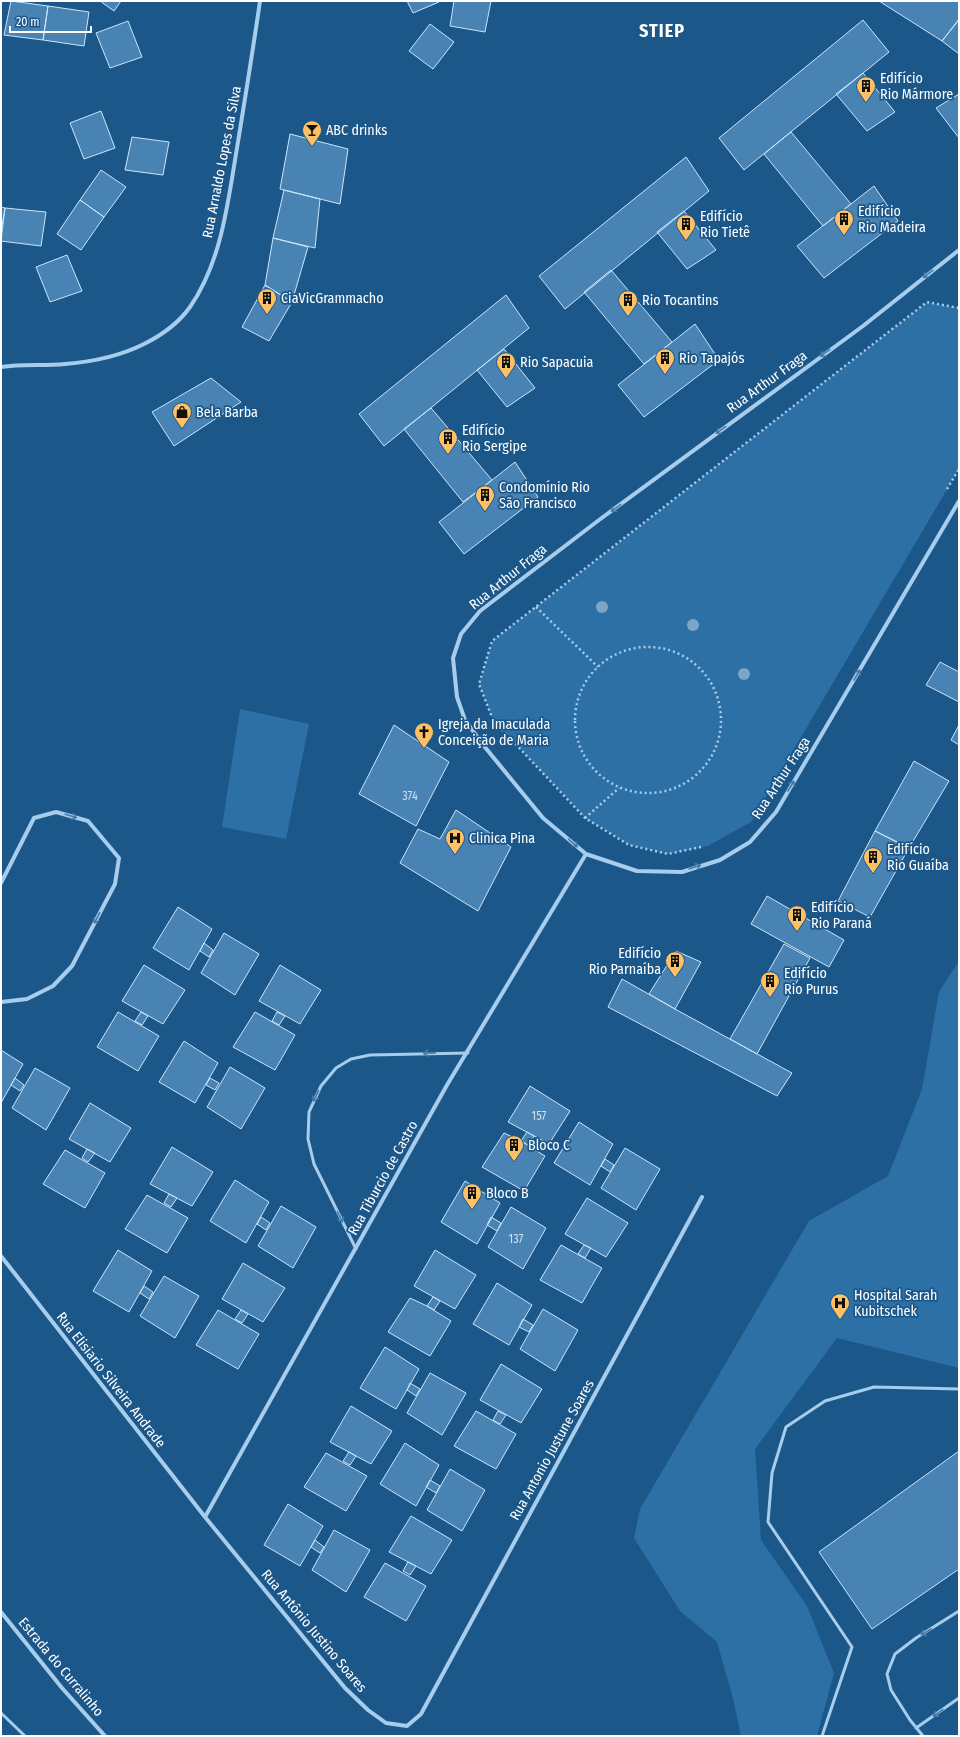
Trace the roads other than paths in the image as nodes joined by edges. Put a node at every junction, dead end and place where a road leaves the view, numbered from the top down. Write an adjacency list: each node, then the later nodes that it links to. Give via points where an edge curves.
1 (260, 1): 3 (street, Rua Arnaldo Lopes da Silva, via 227,207 206,280 190,307 171,329 143,345 107,357 65,364)
2 (959, 250): 5 (street, Rua Arthur Fraga, one-way to 5, via 863,326 480,611 461,634 453,658 457,697 465,720 543,818)
3 (1, 367)
4 (959, 501): 5 (street, Rua Arthur Fraga, one-way to 4, via 637,871 682,872 720,860 750,842 776,812)
5 (586, 854): 8 (street, Rua Tiburcio de Castro)
6 (1, 883): 7 (street, one-way to 7, via 34,818 56,812 88,821 119,858 115,884 72,966 53,986 27,999)
7 (1, 1002)
8 (468, 1053): 10 (street, Rua Tiburcio de Castro); 10 (lane, one-way to 10, via 370,1055 351,1059 336,1068 321,1086 309,1112 308,1139 314,1164)
9 (702, 1197): 18 (street, Rua Antonio Justune Soares)
10 (356, 1248): 13 (street, Rua Tiburcio de Castro)
11 (1, 1256): 13 (street, Rua Elisiario Silveira Andrade)
12 (959, 1389): 22 (lane, via 874,1387 826,1401 786,1427 772,1473 768,1522 852,1647)
13 (205, 1517): 18 (street, Rua Antônio Justino Soares, via 345,1688 368,1710 386,1723 407,1726)
14 (1, 1612): 21 (street, Estrada do Curralinho, via 62,1688)
15 (959, 1612): 19 (lane, one-way to 19, via 895,1654 887,1674 891,1690)
16 (959, 1698): 19 (lane, one-way to 19)
17 (1, 1713): 20 (lane)
18 (421, 1714)
19 (916, 1728): 23 (lane)
20 (26, 1736)
21 (105, 1736)
22 (822, 1736)
23 (923, 1736)

